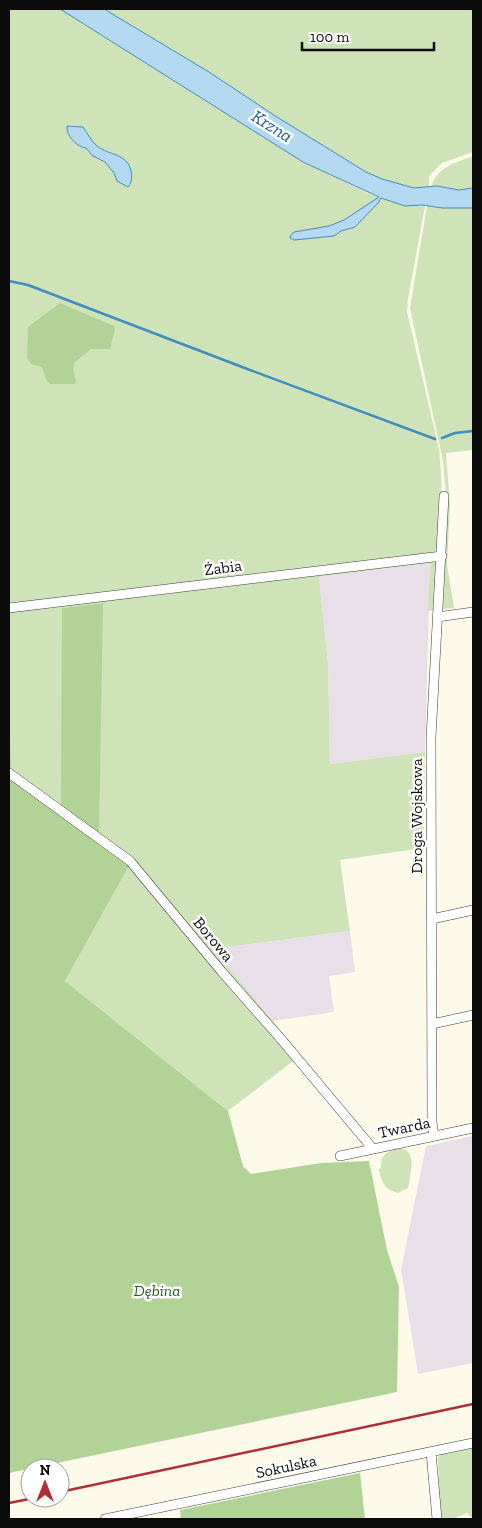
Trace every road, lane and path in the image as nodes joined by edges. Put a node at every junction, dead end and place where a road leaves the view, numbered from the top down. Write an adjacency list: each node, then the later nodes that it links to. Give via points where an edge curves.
1 (444, 496): 2 (street, Droga Wojskowa)
2 (442, 556): 3 (street, Żabia); 5 (street, Droga Wojskowa)
3 (9, 608)
4 (473, 612): 5 (street)
5 (437, 617): 8 (street, Droga Wojskowa, via 431,737)
6 (9, 773): 13 (street, Borowa, via 130,861)
7 (473, 910): 8 (street)
8 (432, 919): 10 (street, Droga Wojskowa)
9 (473, 1015): 10 (street)
10 (432, 1024): 12 (street, Droga Wojskowa)
11 (473, 1128): 12 (street, Twarda)
12 (434, 1136): 13 (street, Twarda)
13 (373, 1149): 14 (street, Twarda)
14 (340, 1156)
15 (473, 1443): 16 (street, Sokulska)
16 (430, 1452): 17 (street, Sokulska); 18 (street)
17 (105, 1519)
18 (437, 1519)

